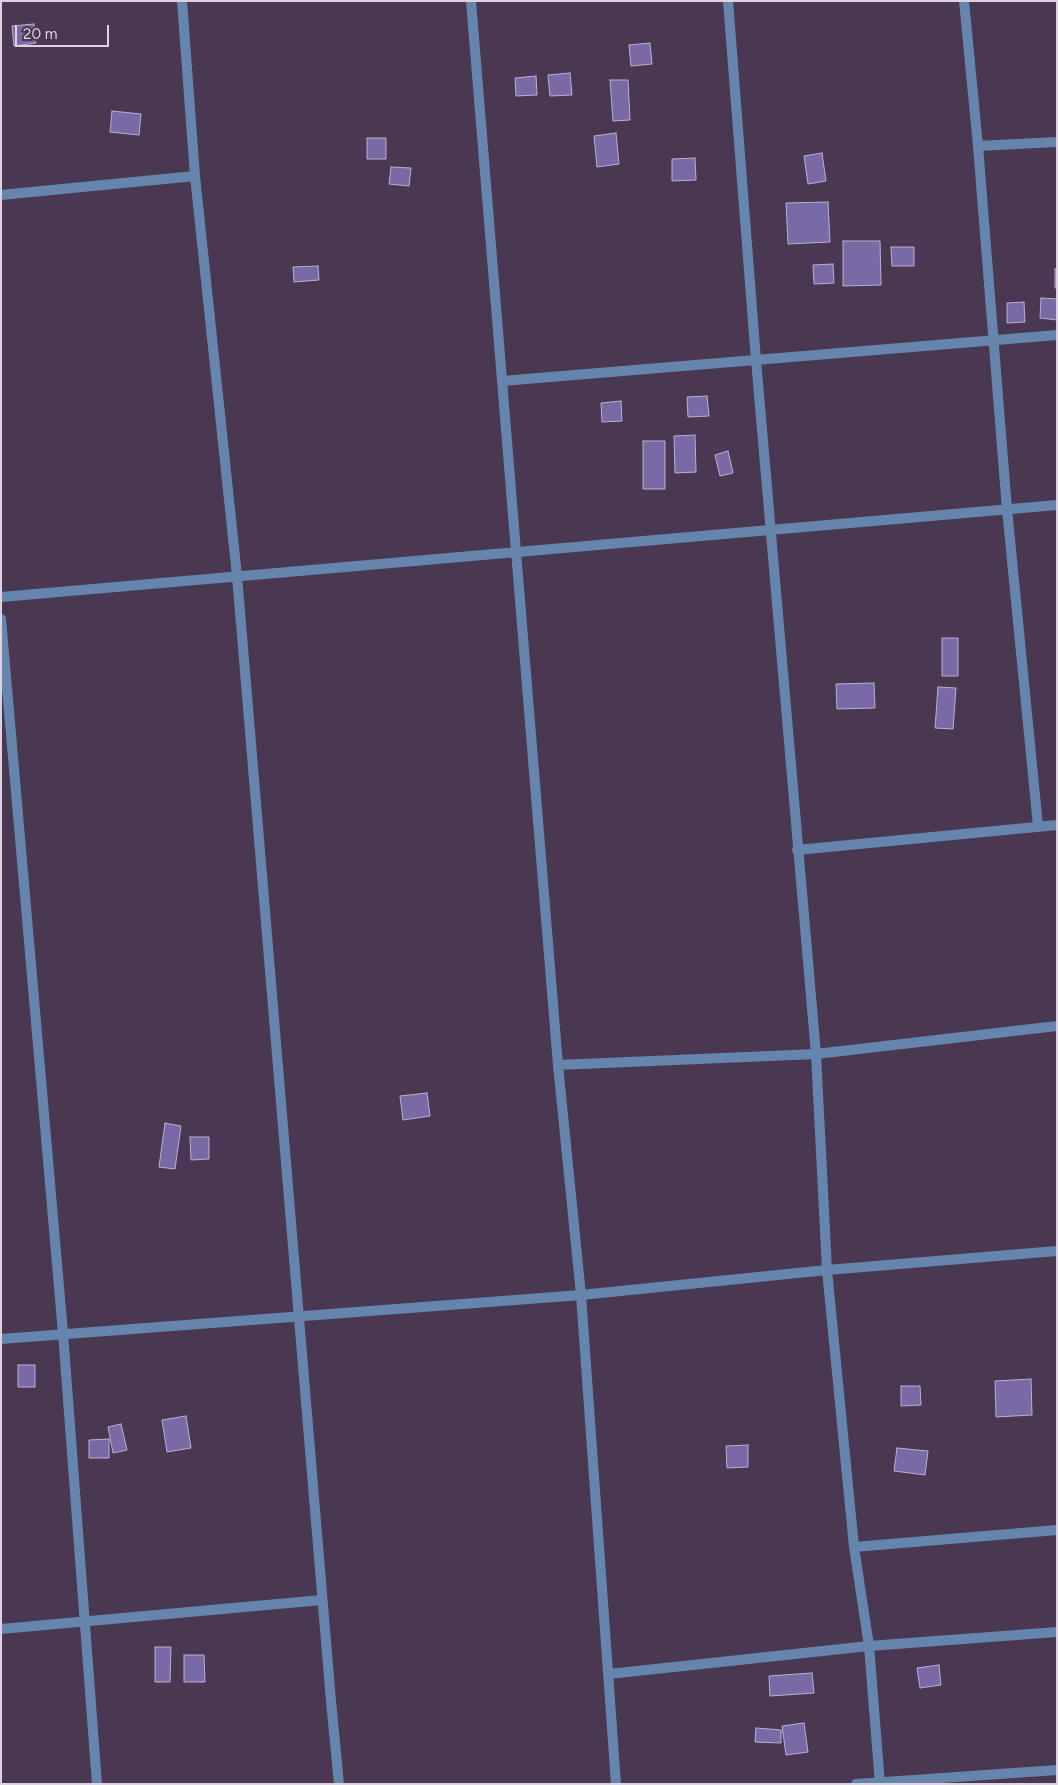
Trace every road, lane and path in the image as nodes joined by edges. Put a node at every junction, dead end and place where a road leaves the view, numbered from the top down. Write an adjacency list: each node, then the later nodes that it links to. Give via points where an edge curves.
1 (182, 1): 7 (street)
2 (471, 1): 12 (street)
3 (728, 1): 11 (street)
4 (964, 1): 6 (street)
5 (1057, 142): 6 (street)
6 (978, 146): 10 (street)
7 (196, 176): 8 (street); 17 (street)
8 (1, 195)
9 (1057, 335): 10 (street)
10 (993, 340): 11 (street); 14 (street)
11 (756, 360): 12 (street); 15 (street)
12 (502, 381): 16 (street)
13 (1057, 505): 14 (street)
14 (1007, 509): 15 (street); 21 (street)
15 (771, 530): 16 (street); 22 (street)
16 (516, 552): 17 (street); 25 (street)
17 (237, 576): 18 (street); 29 (street)
18 (1, 597)
19 (1, 619): 30 (street)
20 (1057, 825): 21 (street)
21 (1038, 826): 22 (street)
22 (797, 850): 24 (street)
23 (1057, 1026): 24 (street)
24 (816, 1054): 25 (street); 27 (street)
25 (558, 1065): 28 (street)
26 (1057, 1250): 27 (street)
27 (828, 1270): 28 (street); 33 (street)
28 (581, 1295): 29 (street); 39 (street)
29 (299, 1317): 30 (street); 34 (street)
30 (63, 1333): 31 (street); 35 (street)
31 (1, 1339)
32 (1057, 1530): 33 (street)
33 (854, 1547): 38 (street)
34 (322, 1600): 35 (street); 43 (street)
35 (84, 1622): 36 (street); 42 (street)
36 (1, 1629)
37 (1057, 1632): 38 (street)
38 (869, 1646): 39 (street); 41 (street)
39 (609, 1674): 44 (street)
40 (1057, 1770): 41 (street)
41 (880, 1783): 45 (street)
42 (97, 1784)
43 (339, 1784)
44 (616, 1784)
45 (856, 1784)

